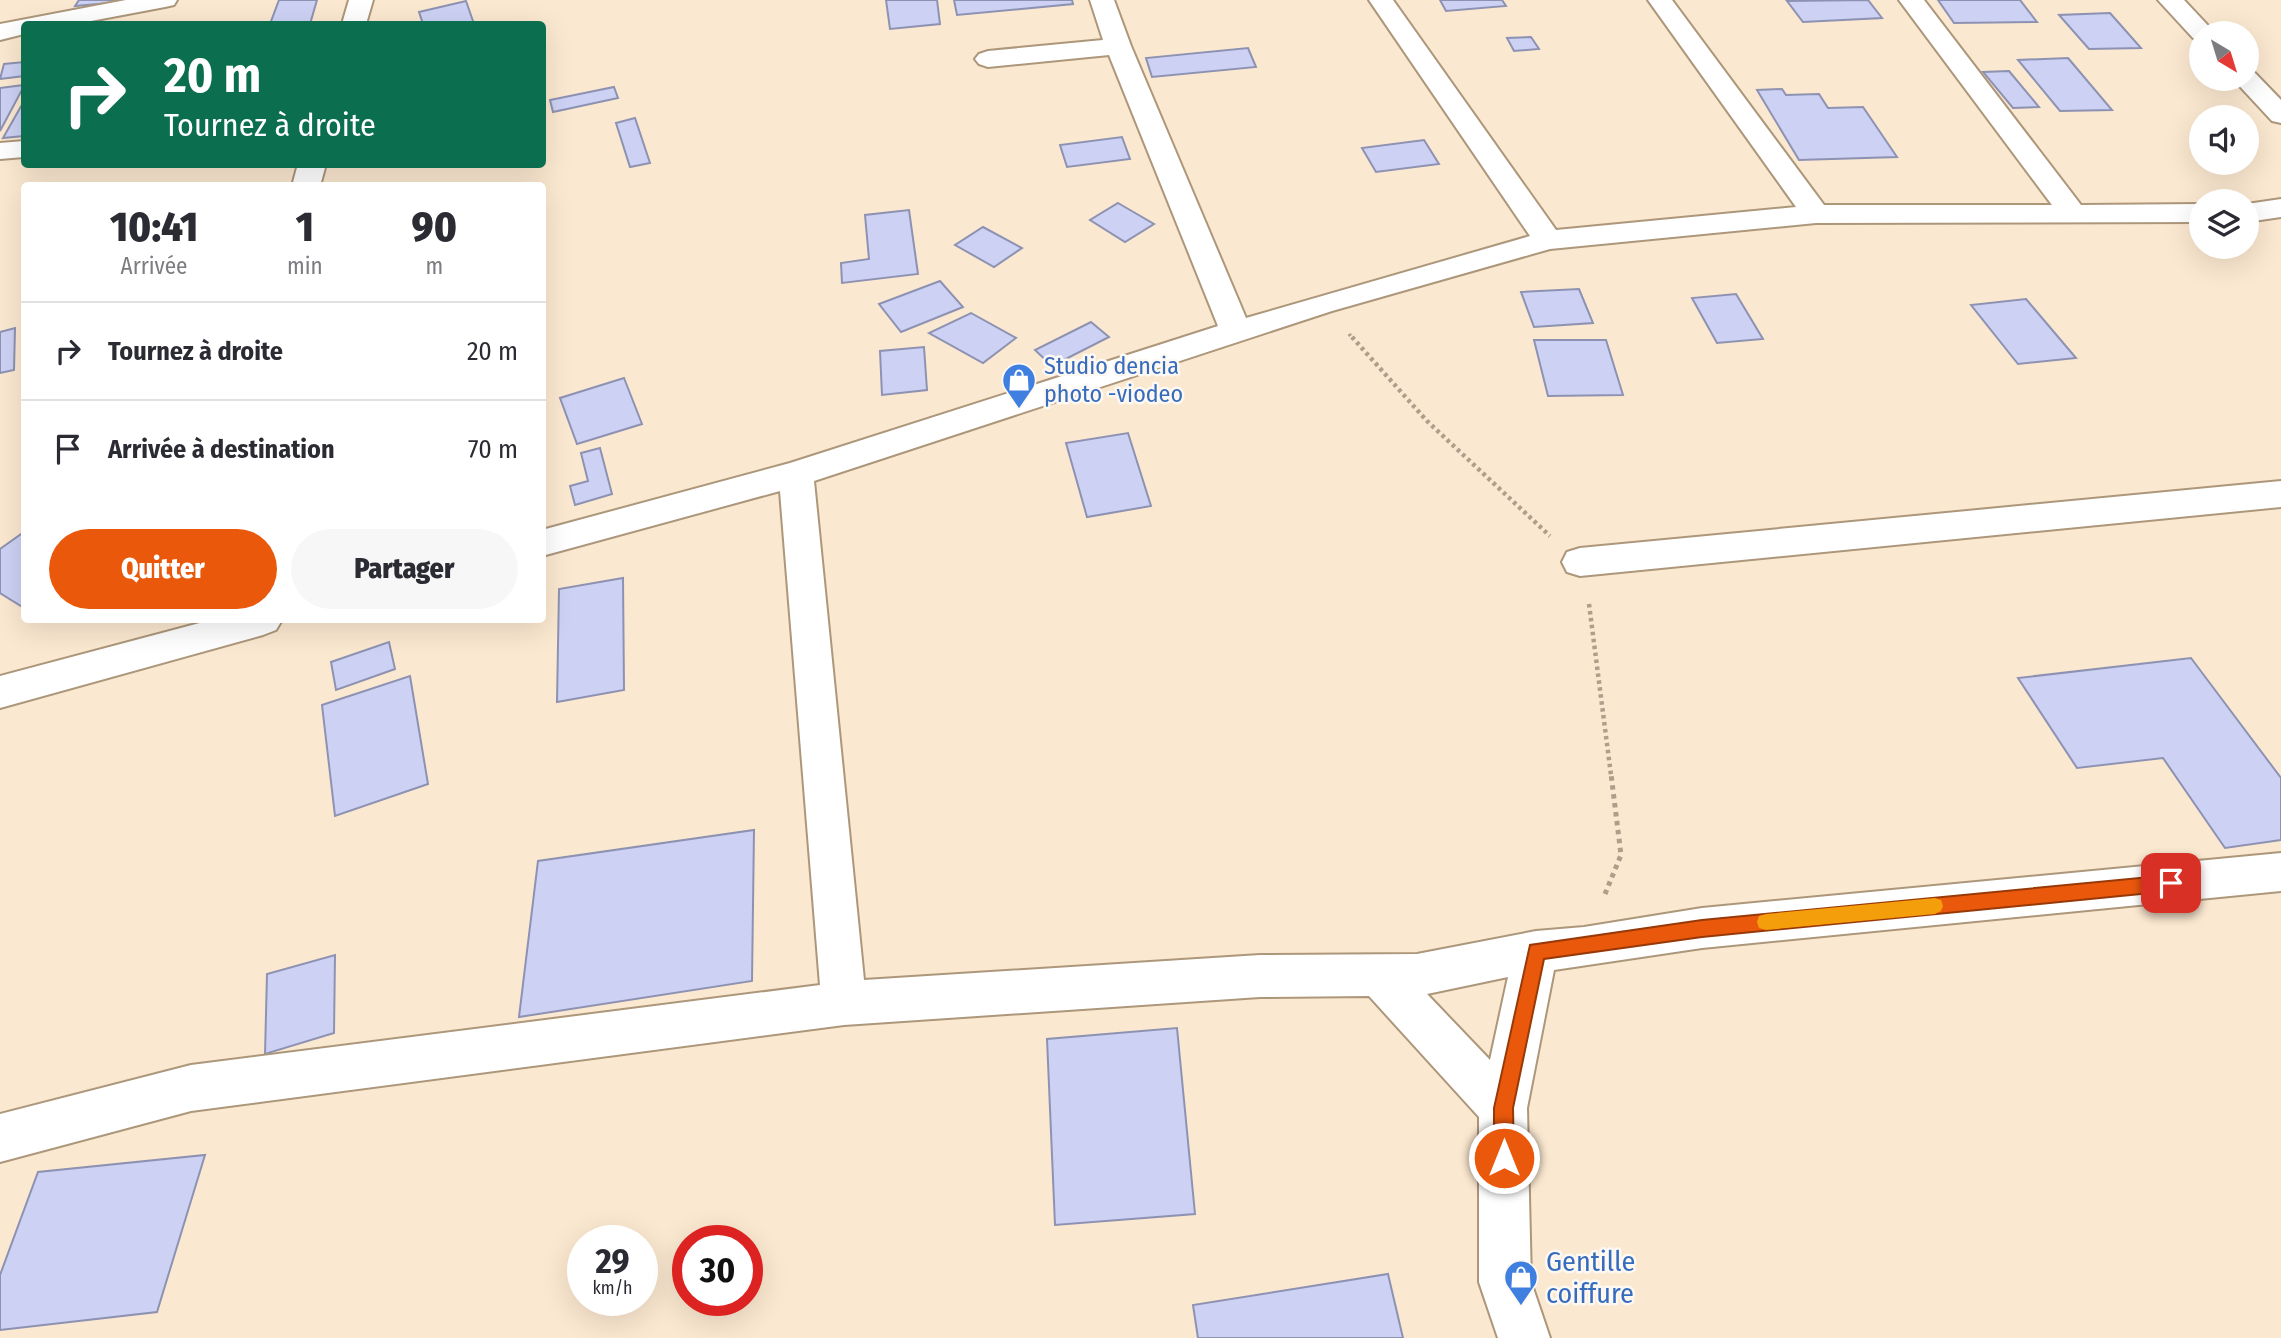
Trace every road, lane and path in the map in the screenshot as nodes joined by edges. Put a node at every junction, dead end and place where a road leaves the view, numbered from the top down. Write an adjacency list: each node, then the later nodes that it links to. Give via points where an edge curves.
1 (165, 0): 8 (street)
2 (362, 0): 9 (street)
3 (1102, 0): 13 (street)
4 (1381, 0): 24 (street)
5 (1660, 0): 23 (street)
6 (1911, 0): 21 (street)
7 (2170, 0): 10 (street)
8 (54, 21)
9 (355, 21)
10 (2190, 21)
11 (21, 28): 12 (street)
12 (0, 32)
13 (1118, 46): 14 (street); 26 (street)
14 (988, 59)
15 (2258, 91): 16 (street)
16 (2281, 115)
17 (21, 149): 18 (street)
18 (0, 152)
19 (2281, 208): 20 (street)
20 (2259, 212)
21 (2073, 213): 22 (street); 23 (street)
22 (2189, 213)
23 (1816, 214): 24 (street)
24 (1548, 240): 25 (street)
25 (1321, 304): 26 (street); 30 (path, via 1427,421)
26 (1236, 331): 27 (street)
27 (796, 474): 29 (street); 38 (street)
28 (2281, 494): 30 (street)
29 (546, 542)
30 (1580, 562): 35 (path, via 1592,620 1621,855)
31 (239, 623): 32 (street)
32 (207, 627): 33 (street)
33 (0, 692)
34 (2281, 872): 35 (street, via 1702,928)
35 (1584, 947): 36 (street)
36 (1536, 951): 37 (street, via 1417,975); 39 (street)
37 (1380, 976): 38 (street, via 1260,976); 39 (street)
38 (844, 1003): 40 (street, via 191,1088)
39 (1503, 1108): 41 (street, via 1505,1282)
40 (0, 1138)
41 (1524, 1338)

